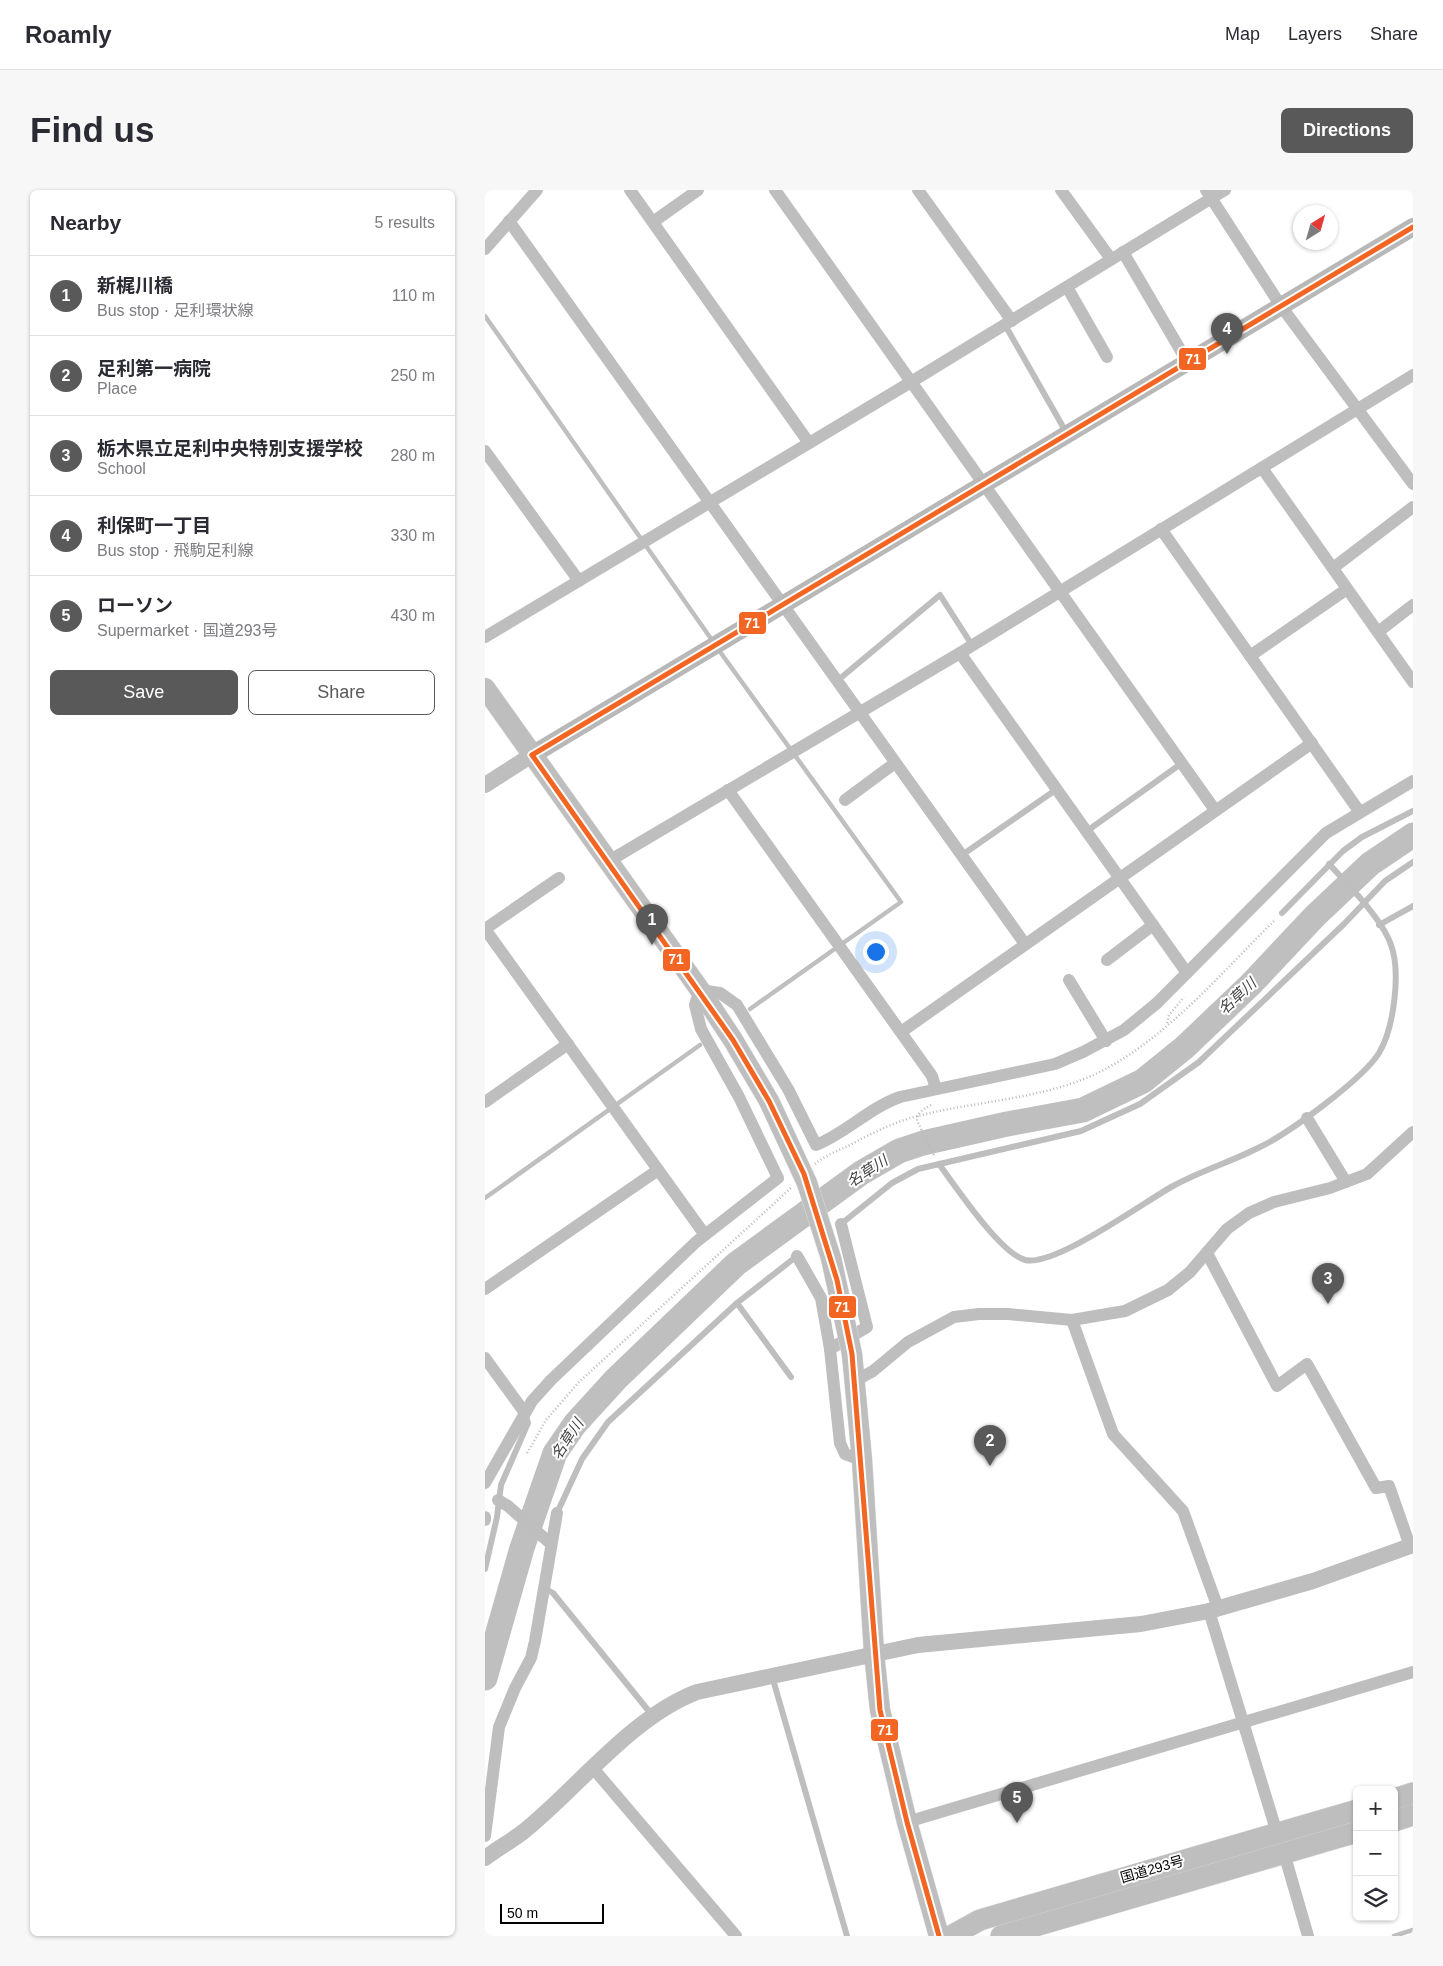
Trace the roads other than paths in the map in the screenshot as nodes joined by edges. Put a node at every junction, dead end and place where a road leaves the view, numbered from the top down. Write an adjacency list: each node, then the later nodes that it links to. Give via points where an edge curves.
1 (537, 190): 9 (street)
2 (631, 190): 10 (street)
3 (698, 190): 10 (street)
4 (775, 190): 20 (street)
5 (917, 190): 16 (street)
6 (1061, 190): 13 (street)
7 (1225, 190): 8 (street)
8 (1208, 194): 13 (street); 15 (street)
9 (509, 221): 12 (street); 28 (street)
10 (653, 222): 23 (street)
11 (1413, 227): 15 (main road)
12 (485, 249)
13 (1117, 256): 14 (street); 18 (street)
14 (1067, 286): 16 (street); 17 (street)
15 (1281, 306): 18 (main road); 21 (street)
16 (1009, 323): 20 (street); 22 (lane)
17 (1107, 357)
18 (1187, 363): 22 (main road)
19 (1413, 375): 21 (street)
20 (911, 382): 23 (street); 27 (street)
21 (1356, 409): 25 (street); 26 (street)
22 (1068, 434): 27 (main road)
23 (809, 442): 28 (street)
24 (485, 451): 32 (street)
25 (1262, 468): 30 (street); 31 (street)
26 (1413, 484)
27 (983, 486): 34 (street); 36 (main road)
28 (709, 503): 32 (street); 36 (street)
29 (1413, 507): 31 (street)
30 (1161, 529): 34 (street); 41 (street)
31 (1333, 568): 33 (street)
32 (579, 580): 38 (street)
33 (1347, 589): 37 (street); 41 (street)
34 (1060, 591): 39 (street); 48 (street)
35 (1413, 605): 37 (street)
36 (782, 606): 42 (street); 47 (main road)
37 (1378, 632): 43 (street)
38 (485, 637)
39 (972, 645): 40 (street); 42 (lane, via 939,595)
40 (960, 652): 45 (street); 52 (street)
41 (1250, 656): 46 (street)
42 (837, 682): 45 (street)
43 (1413, 682)
44 (485, 688): 47 (main road)
45 (858, 712): 49 (street); 53 (street)
46 (1312, 744): 55 (street); 56 (street)
47 (532, 755): 51 (street); 60 (main road)
48 (1182, 762): 55 (street); 58 (lane)
49 (895, 763): 54 (street); 59 (street)
50 (1413, 781): 56 (street)
51 (485, 785)
52 (1057, 788): 58 (street); 59 (lane)
53 (727, 790): 60 (street); 75 (street)
54 (845, 800)
55 (1215, 810): 63 (street)
56 (1359, 811): 72 (street, via 1326,833)
57 (1413, 811): 62 (lane, via 1362,837)
58 (1087, 831): 63 (street)
59 (961, 855): 70 (street)
60 (609, 861): 74 (main road)
61 (1413, 862): 65 (lane, via 1385,881)
62 (1329, 864): 65 (lane); 67 (lane)
63 (1120, 877): 69 (street); 70 (street)
64 (559, 878): 77 (street, via 485,929)
65 (1363, 902): 68 (lane); 82 (lane, via 1199,1062 1139,1104 1081,1131)
66 (1413, 906): 68 (lane)
67 (1281, 913)
68 (1379, 925): 80 (lane, via 1392,945 1395,978 1394,1006 1380,1051)
69 (1153, 926): 71 (street); 72 (street)
70 (1025, 944): 75 (street)
71 (1107, 960)
72 (1187, 973): 76 (street, via 1139,1019)
73 (1069, 980): 76 (street)
74 (701, 990): 78 (street, via 720,993 737,1005 788,1088 816,1145 829,1140 885,1102); 86 (street, via 695,1004 701,1029 739,1097 778,1178); 95 (main road, bridge, via 761,1087 801,1184 835,1273)
75 (901, 1032): 78 (street, via 932,1076)
76 (1106, 1041): 78 (street, via 1034,1070)
77 (568, 1044): 79 (street); 83 (street)
78 (936, 1089)
79 (485, 1102)
80 (1307, 1118): 82 (lane, via 1262,1147 1193,1175 1089,1238 1036,1261 1024,1260 1006,1248); 84 (street)
81 (1413, 1132): 84 (street, via 1367,1174)
82 (938, 1162): 85 (lane, via 906,1174)
83 (658, 1170): 86 (street); 89 (street)
84 (1346, 1182): 87 (street, via 1275,1202 1249,1213 1227,1229)
85 (841, 1224): 92 (street, via 867,1327)
86 (705, 1235): 96 (street, via 585,1346)
87 (1207, 1253): 91 (street, via 1167,1290 1125,1311); 102 (street, via 1277,1386 1307,1364 1376,1488 1389,1486)
88 (797, 1256): 90 (lane); 92 (street, via 821,1298)
89 (485, 1289)
90 (737, 1303): 94 (lane); 100 (lane, via 607,1422 582,1459)
91 (1072, 1320): 95 (street, via 1008,1314 954,1317 908,1342 873,1371); 105 (street, via 1113,1434 1183,1511)
92 (829, 1349): 97 (street, via 840,1443 845,1454)
93 (485, 1358): 96 (street)
94 (791, 1377)
95 (855, 1381): 97 (main road)
96 (525, 1413): 98 (street); 99 (lane, via 528,1423 501,1485)
97 (862, 1460): 106 (main road)
98 (485, 1483)
99 (503, 1503): 101 (street); 103 (lane)
100 (557, 1513): 101 (street)
101 (548, 1542): 104 (street)
102 (1412, 1545): 105 (street, via 1313,1582)
103 (485, 1569)
104 (543, 1588): 109 (lane, via 553,1593); 119 (street, via 531,1658 499,1727)
105 (1214, 1610): 106 (street, via 1141,1624); 110 (street)
106 (874, 1652): 108 (street); 117 (main road, via 880,1710)
107 (1413, 1672): 110 (street)
108 (772, 1675): 109 (street, via 697,1692); 123 (lane)
109 (653, 1716): 111 (street)
110 (1244, 1721): 117 (street); 120 (street)
111 (592, 1767): 121 (street, via 523,1832); 122 (street)
112 (1413, 1793): 113 (highway)
113 (1398, 1798)
114 (1353, 1812): 120 (highway, 国道293号)
115 (1413, 1815): 116 (highway)
116 (1398, 1820)
117 (907, 1822): 124 (main road)
118 (1353, 1833): 120 (highway, 国道293号)
119 (485, 1836)
120 (1280, 1843): 125 (highway, 国道293号, via 980,1920); 126 (highway, 国道293号); 127 (street)
121 (485, 1858)
122 (736, 1936)
123 (847, 1936)
124 (939, 1936)
125 (951, 1936)
126 (1001, 1936)
127 (1308, 1936)

